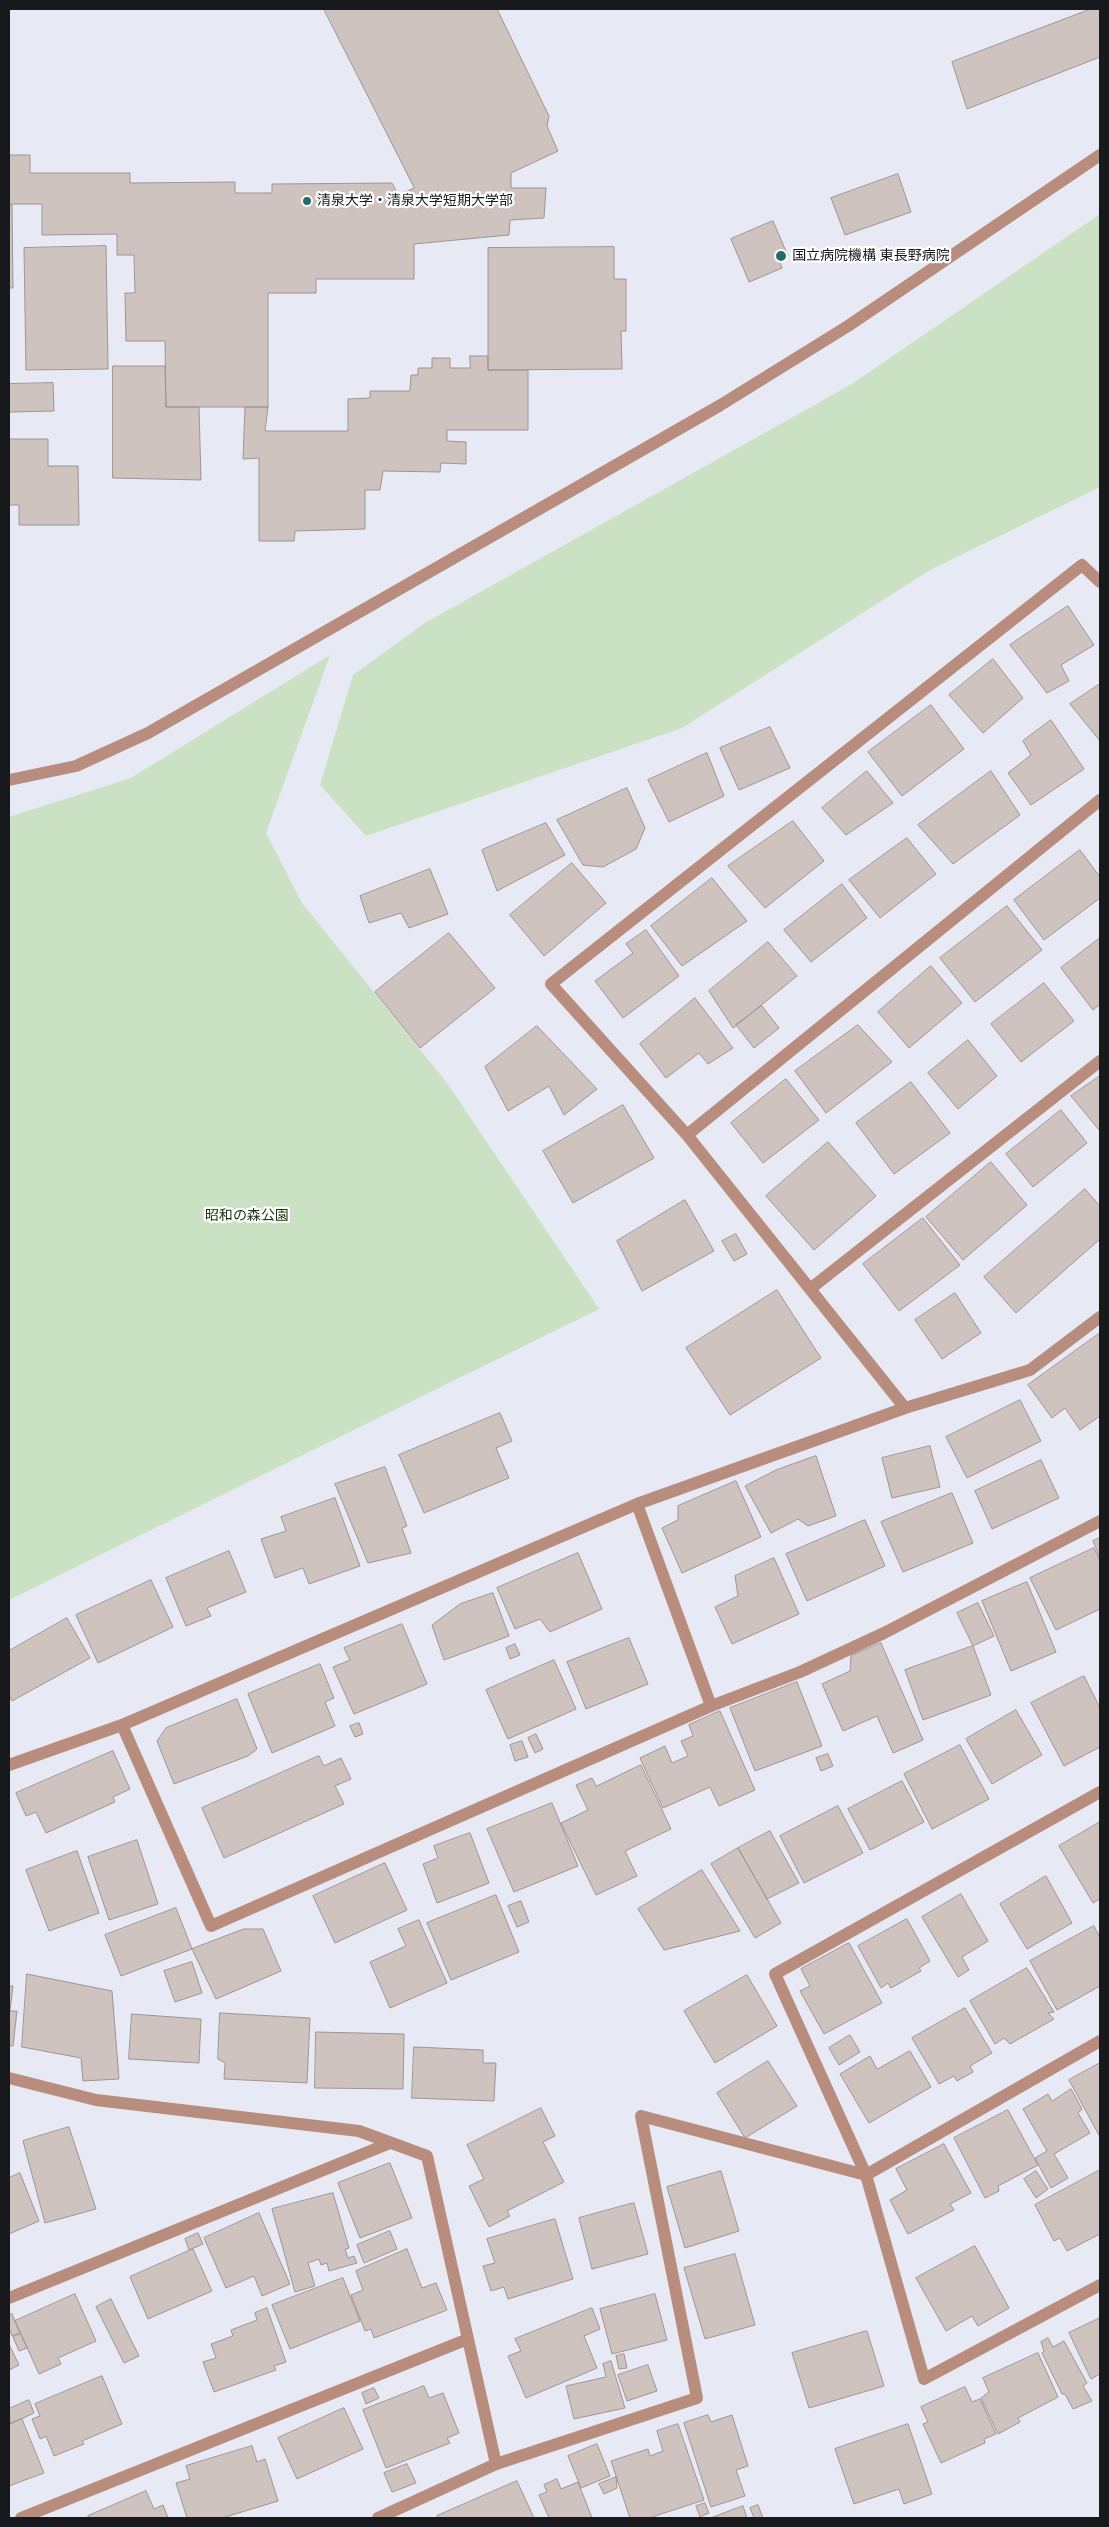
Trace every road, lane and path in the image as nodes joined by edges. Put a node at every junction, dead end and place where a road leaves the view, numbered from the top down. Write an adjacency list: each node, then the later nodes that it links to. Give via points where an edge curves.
1 (1100, 156): 3 (street, via 840,331 718,406 493,536 148,733 76,766)
2 (1100, 582): 6 (street, via 1082,564 551,984)
3 (9, 780)
4 (1100, 800): 6 (street)
5 (1100, 1061): 7 (street)
6 (687, 1135): 7 (street)
7 (810, 1289): 9 (street)
8 (1100, 1317): 9 (street, via 1030,1370)
9 (905, 1408): 10 (street)
10 (637, 1504): 12 (street); 13 (street)
11 (1100, 1522): 12 (street, via 884,1633 800,1672)
12 (711, 1706): 13 (street, via 211,1926)
13 (122, 1725): 14 (street)
14 (9, 1765)
15 (1100, 1792): 19 (street, via 775,1974)
16 (1100, 2041): 19 (street)
17 (9, 2078): 18 (street, via 96,2100 359,2131)
18 (390, 2143): 21 (street); 22 (street, via 427,2156)
19 (866, 2175): 20 (street, via 924,2379); 23 (street, via 640,2116 697,2398)
20 (1100, 2285)
21 (9, 2298)
22 (468, 2339): 23 (street); 24 (street)
23 (496, 2464): 25 (street)
24 (21, 2518)
25 (378, 2518)

